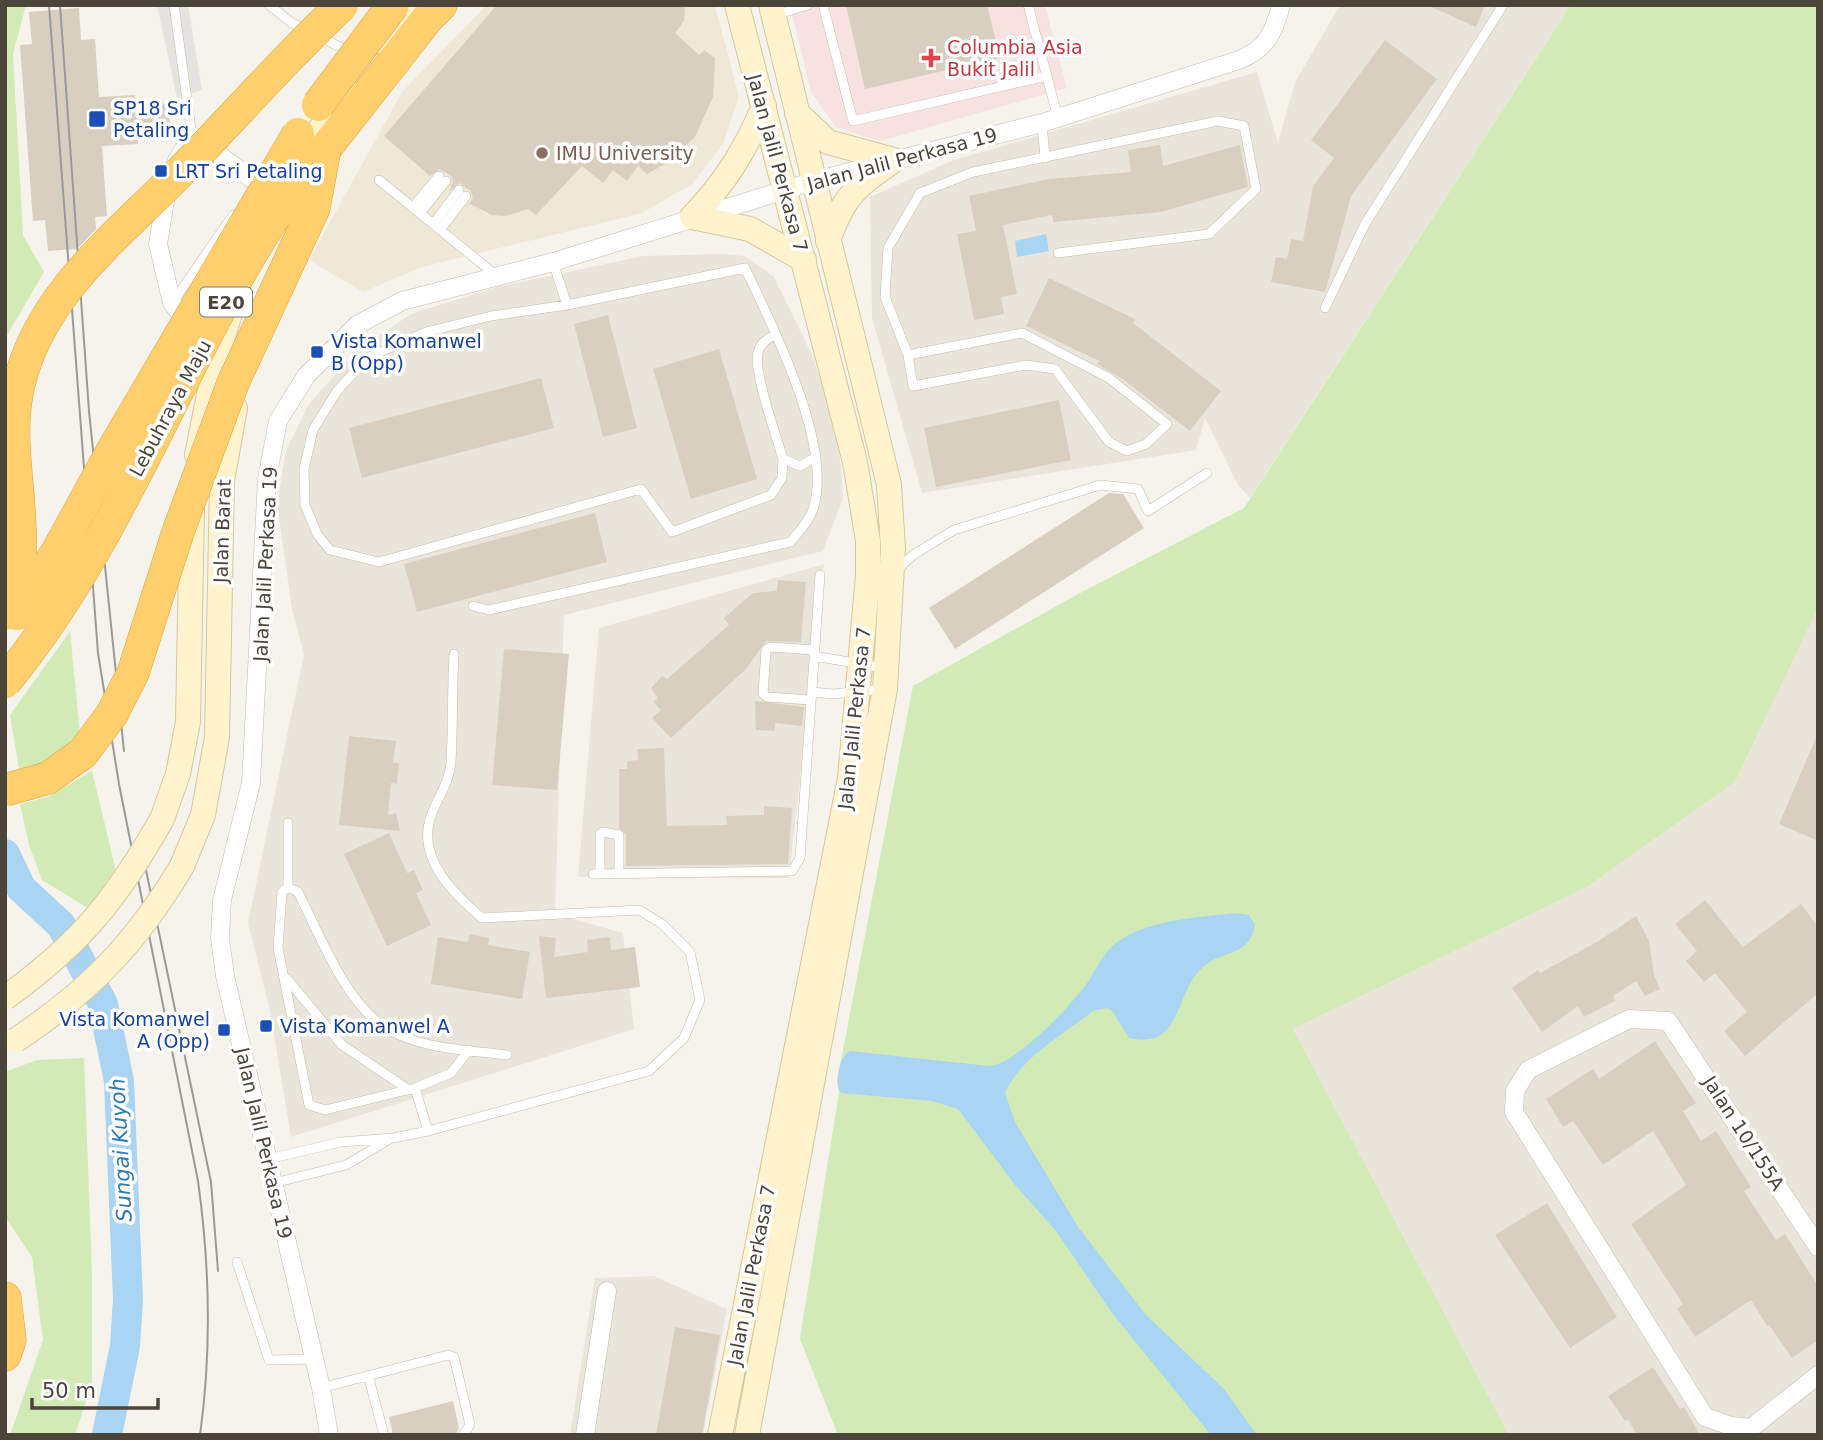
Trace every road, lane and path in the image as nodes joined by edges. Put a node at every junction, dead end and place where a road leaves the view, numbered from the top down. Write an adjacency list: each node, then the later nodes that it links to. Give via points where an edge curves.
1 (174, 5): 19 (lane)
2 (269, 5): 14 (lane, via 292,23)
3 (342, 5): 51 (highway, bridge, via 109,242 46,315 29,348 18,388 22,553 14,596)
4 (394, 5): 52 (highway, Lebuhraya Maju / E20, bridge, via 332,83 278,163 57,552)
5 (414, 5): 14 (street, Jalan Barat)
6 (443, 5): 20 (highway, Lebuhraya Maju / E20, via 427,19); 28 (street, Jalan Barat)
7 (737, 5): 16 (street, Jalan Jalil Perkasa 7)
8 (808, 5): 13 (lane)
9 (823, 5): 15 (lane, via 853,121)
10 (1028, 5): 15 (lane)
11 (1281, 5): 18 (street, Jalan Jalil Perkasa 19, via 1268,41 1257,52)
12 (1503, 5): 40 (lane, via 1365,224)
13 (772, 10): 17 (street, Jalan Jalil Perkasa 7)
14 (366, 60): 28 (street, Jalan Barat, via 317,134)
15 (1047, 76): 18 (lane)
16 (764, 106): 26 (street, Jalan Jalil Perkasa 7); 31 (street, via 747,146 719,190)
17 (797, 113): 22 (street, via 828,142); 25 (street, Jalan Jalil Perkasa 7)
18 (1050, 120): 21 (lane); 22 (street, Jalan Jalil Perkasa 19)
19 (192, 136): 28 (street); 38 (street, via 169,174 158,244)
20 (325, 149): 28 (highway, Lebuhraya Maju / E20, bridge); 58 (highway, bridge, via 314,208 233,383 133,673 112,714 83,753 48,778)
21 (1045, 158): 34 (lane, via 1218,121 1244,126 1256,189 1209,234); 42 (lane, via 973,172 920,193 888,248 885,297)
22 (894, 160): 25 (street, Jalan Jalil Perkasa 19); 33 (street, via 843,203)
23 (442, 178): 29 (lane)
24 (379, 180): 29 (lane)
25 (814, 181): 26 (street, Jalan Jalil Perkasa 19); 33 (street, Jalan Jalil Perkasa 7)
26 (786, 190): 31 (street, Jalan Jalil Perkasa 19); 35 (street, Jalan Jalil Perkasa 7)
27 (462, 193): 32 (lane)
28 (289, 210): 43 (street, Jalan Barat, via 227,320); 44 (street, Jalan Barat); 56 (highway, Lebuhraya Maju / E20, bridge, via 77,578)
29 (416, 210): 32 (lane)
30 (236, 211): 38 (lane)
31 (692, 217): 35 (street, via 750,229); 36 (street, Jalan Jalil Perkasa 19)
32 (437, 227): 37 (lane)
33 (828, 242): 49 (street, Jalan Jalil Perkasa 7, via 889,485)
34 (1058, 253)
35 (804, 260): 55 (street, Jalan Jalil Perkasa 7, via 855,462 868,541)
36 (553, 262): 37 (street, Jalan Jalil Perkasa 19); 39 (lane)
37 (498, 276): 70 (street, Jalan Jalil Perkasa 19, via 402,301 357,325 306,376 278,421 267,479 251,783 222,900 220,938)
38 (172, 303): 43 (street)
39 (567, 305): 41 (lane, via 745,268); 46 (lane, via 426,332 367,358 337,391 313,430 304,469 305,505 317,534 330,550 379,562 641,489 672,532 771,495 782,478)
40 (1325, 308)
41 (776, 334): 45 (lane); 46 (lane, via 764,341 757,353)
42 (908, 355): 42 (lane, via 1022,333 1109,377 1167,424 1146,444 1127,451 1109,442 1055,369 1026,365 913,386)
43 (216, 359): 44 (street); 63 (street, Jalan Barat, bridge, via 192,498 188,722 178,774 162,819 117,895 92,925)
44 (243, 369): 64 (street, Jalan Barat, bridge, via 222,481 216,750 203,815 183,866 123,952 68,1005)
45 (816, 457): 46 (lane, via 800,466); 50 (lane, via 813,511 790,542 489,610)
46 (783, 459)
47 (1207, 473): 49 (lane, via 1148,511 1138,489 1101,485 954,530 913,555)
48 (820, 575): 53 (lane)
49 (891, 576): 55 (street, Jalan Jalil Perkasa 7)
50 (473, 606)
51 (5, 614)
52 (5, 632)
53 (814, 653): 55 (lane); 57 (lane); 57 (lane, via 766,650 763,694)
54 (454, 654): 68 (lane, via 451,765 429,824 433,860 455,895 482,918 639,911 662,924 690,952 700,1000 684,1038 649,1071)
55 (873, 678): 57 (lane, via 833,694); 85 (street, Jalan Jalil Perkasa 7); 86 (street, Jalan Jalil Perkasa 7)
56 (5, 682)
57 (811, 696): 60 (lane, via 800,858 792,871)
58 (5, 790)
59 (288, 823): 61 (lane)
60 (619, 874): 60 (lane, via 596,874 603,832 619,835)
61 (288, 887): 62 (lane, via 282,892 279,916 278,948); 65 (lane, via 298,892 346,986 380,1024 408,1038)
62 (285, 977): 67 (lane, via 342,1045); 67 (lane, via 309,1105 325,1110)
63 (5, 998)
64 (11, 1042)
65 (469, 1050): 66 (lane); 67 (lane, via 451,1073)
66 (507, 1055)
67 (412, 1089): 68 (lane)
68 (428, 1131): 69 (lane)
69 (393, 1138): 70 (lane, via 341,1142); 71 (lane, via 346,1165)
70 (268, 1159): 71 (street, Jalan Jalil Perkasa 19)
71 (274, 1183): 77 (street, Jalan Jalil Perkasa 19)
72 (1818, 1247): 79 (street, Jalan 10/155A, via 1668,1021 1629,1019 1528,1070 1515,1091 1514,1112 1705,1417 1751,1428)
73 (237, 1262): 77 (lane, via 269,1360)
74 (607, 1291): 84 (street)
75 (5, 1298): 76 (highway, via 10,1340)
76 (5, 1355)
77 (315, 1359): 80 (street, Jalan Jalil Perkasa 19)
78 (368, 1375): 80 (lane); 82 (lane); 83 (lane, via 448,1354 454,1357 470,1425)
79 (1818, 1375)
80 (321, 1388): 81 (street, Jalan Jalil Perkasa 19)
81 (329, 1435)
82 (384, 1435)
83 (463, 1435)
84 (585, 1435)
85 (720, 1435)
86 (747, 1435)

